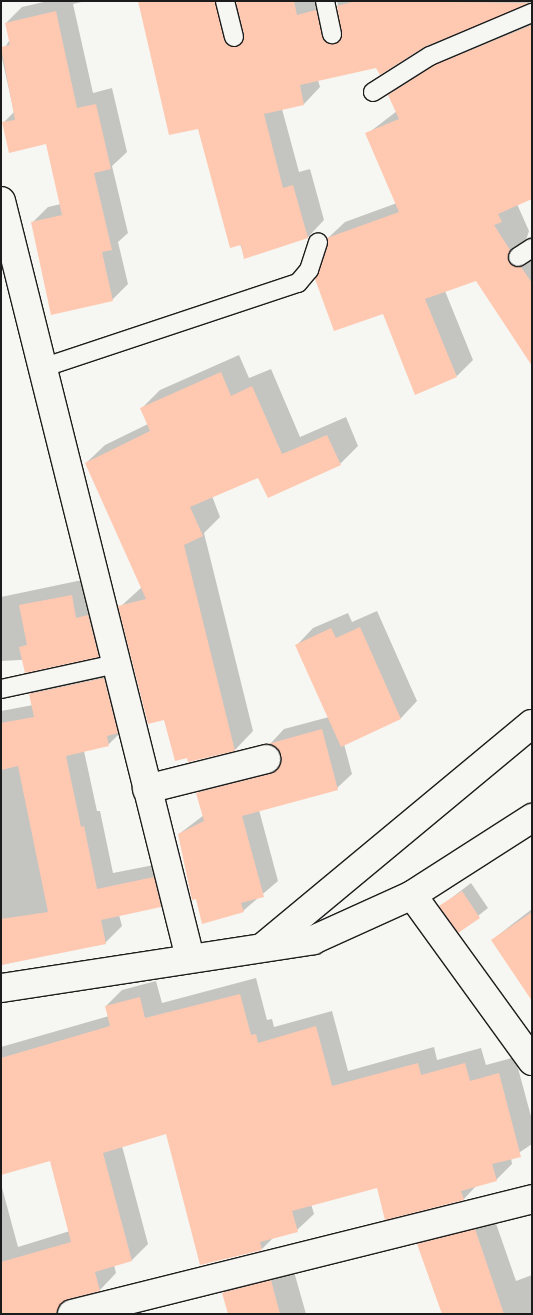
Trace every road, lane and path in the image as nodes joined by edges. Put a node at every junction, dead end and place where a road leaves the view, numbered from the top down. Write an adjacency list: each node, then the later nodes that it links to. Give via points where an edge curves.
1 (225, 1): 5 (lane)
2 (325, 1): 4 (lane)
3 (532, 13): 6 (lane, via 430,56)
4 (332, 34)
5 (234, 37)
6 (372, 92)
7 (1, 201): 9 (street)
8 (318, 242): 9 (lane, via 309,270 298,283)
9 (42, 368): 10 (street)
10 (116, 664): 11 (lane); 14 (street)
11 (1, 689)
12 (532, 724): 17 (street)
13 (266, 759): 14 (street)
14 (147, 789): 18 (street)
15 (532, 818): 16 (street)
16 (412, 895): 17 (street, via 313,940); 20 (street)
17 (263, 947): 18 (street)
18 (190, 958): 19 (street)
19 (1, 988)
20 (532, 1061)
21 (532, 1199): 22 (street)
22 (72, 1314)

